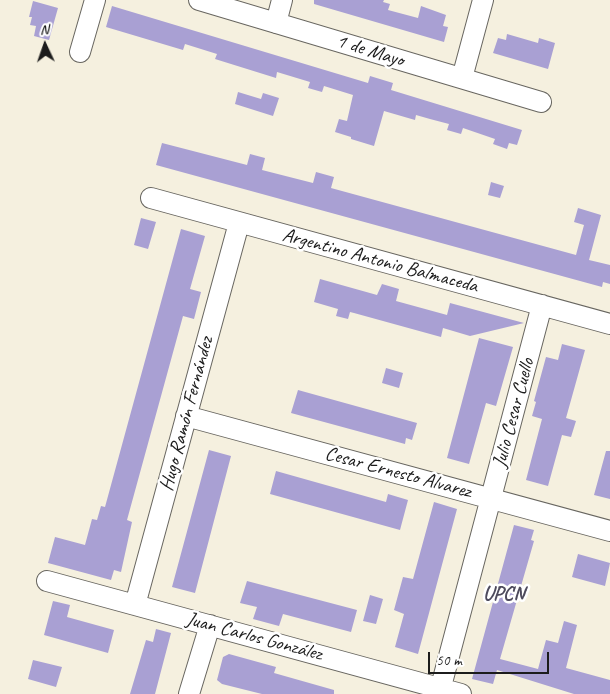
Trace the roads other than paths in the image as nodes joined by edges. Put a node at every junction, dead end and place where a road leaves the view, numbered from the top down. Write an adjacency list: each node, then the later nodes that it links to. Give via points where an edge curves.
1 (94, 0): 6 (street)
2 (198, 0): 5 (street, 1 de Mayo)
3 (282, 0): 5 (street)
4 (483, 0): 7 (street)
5 (276, 23): 7 (street, 1 de Mayo)
6 (80, 52)
7 (462, 78): 8 (street, 1 de Mayo)
8 (541, 102)
9 (151, 198): 10 (street, Argentino Antonio Balmaceda)
10 (239, 222): 11 (street, Argentino Antonio Balmaceda); 13 (street, Hugo Ramón Fernández)
11 (542, 305): 12 (street, Argentino Antonio Balmaceda); 14 (street, Julio Cesar Cuello)
12 (610, 324)
13 (186, 416): 14 (street, Cesar Ernesto Alvarez); 17 (street, Hugo Ramón Fernández)
14 (491, 499): 15 (street, Cesar Ernesto Alvarez); 19 (street, Julio Cesar Cuello)
15 (610, 531)
16 (47, 581): 17 (street, Juan Carlos González)
17 (135, 605): 18 (street, Juan Carlos González)
18 (210, 625): 19 (street, Juan Carlos González); 20 (street)
19 (440, 691): 21 (street, Juan Carlos González)
20 (189, 694)
21 (461, 694)

